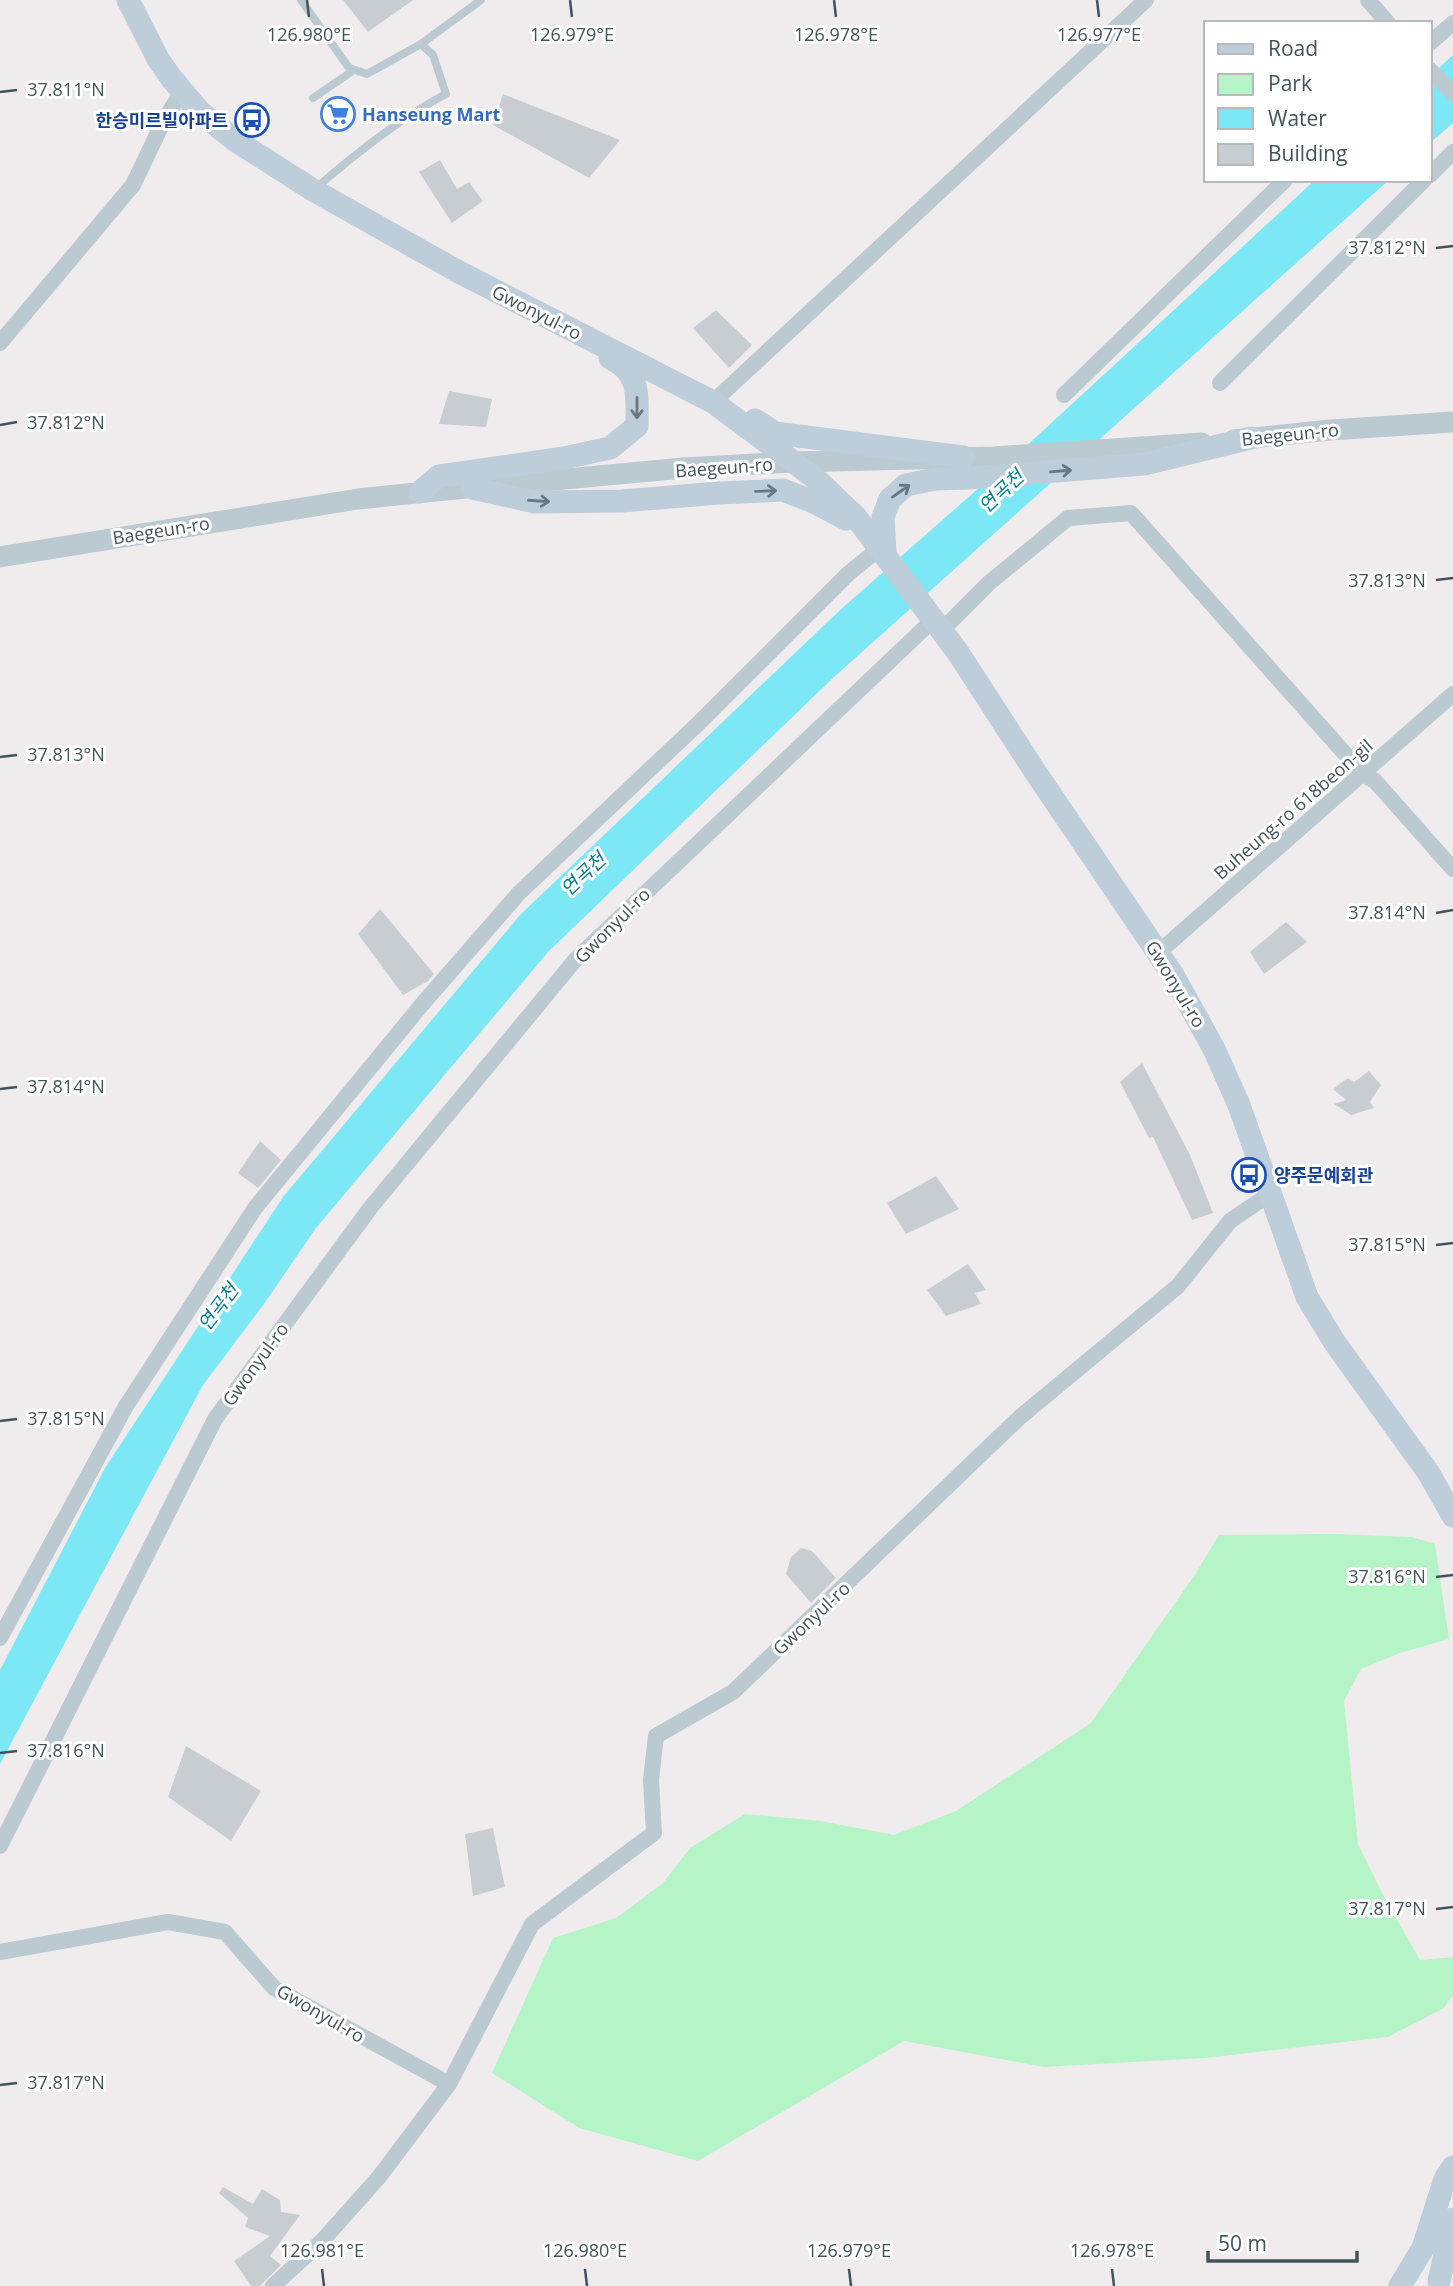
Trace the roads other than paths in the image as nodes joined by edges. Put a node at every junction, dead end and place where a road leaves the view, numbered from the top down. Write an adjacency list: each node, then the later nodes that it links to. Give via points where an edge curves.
1 (128, 0): 12 (main road, Gwonyul-ro, via 158,59)
2 (301, 0): 10 (lane)
3 (481, 0): 9 (lane)
4 (1146, 0): 24 (street)
5 (1368, 0): 6 (street)
6 (1386, 21)
7 (1453, 23): 8 (street)
8 (1432, 41)
9 (421, 44): 10 (lane, via 367,74); 19 (lane, via 433,55 446,93)
10 (354, 70): 14 (lane)
11 (1432, 72): 13 (street)
12 (182, 92): 19 (main road, Gwonyul-ro, via 215,126); 21 (street, via 163,120 133,185)
13 (1453, 93)
14 (313, 98)
15 (1453, 152): 16 (street)
16 (1432, 172)
17 (1283, 182): 23 (street)
18 (1422, 182): 22 (street)
19 (313, 190): 20 (main road, Gwonyul-ro)
20 (499, 293): 24 (main road, Gwonyul-ro); 31 (main road, one-way to 31, via 581,345 618,362 632,376 637,391 637,426 610,448 439,476)
21 (0, 343)
22 (1220, 383)
23 (1064, 395)
24 (716, 399): 28 (main road, Gwonyul-ro); 29 (main road, via 775,433)
25 (1453, 422): 26 (street, Baegeun-ro)
26 (1251, 438): 27 (main road)
27 (1145, 455): 29 (main road, one-way to 27); 29 (street, Baegeun-ro, via 994,457)
28 (794, 462): 29 (street, Baegeun-ro); 30 (street, Baegeun-ro); 32 (main road, Gwonyul-ro, via 855,516)
29 (966, 468): 32 (main road, one-way to 29, via 884,517 893,497 906,485)
30 (472, 488): 31 (street, Baegeun-ro); 32 (main road, one-way to 32, via 535,502 783,490 816,503)
31 (420, 492): 33 (street, Baegeun-ro)
32 (880, 547): 34 (main road, Gwonyul-ro); 41 (street, via 519,893 255,1208 126,1406)
33 (0, 557)
34 (938, 624): 36 (street, via 1068,518 1131,513); 38 (main road, Gwonyul-ro); 42 (street, Gwonyul-ro, via 805,740 576,959 371,1207 215,1419)
35 (1453, 694): 36 (street, Buheung-ro 618beon-gil)
36 (1363, 774): 37 (street, via 1375,781); 38 (street, Buheung-ro 618beon-gil)
37 (1453, 870)
38 (1159, 952): 39 (main road, Gwonyul-ro, via 1214,1049)
39 (1270, 1194): 40 (main road, Gwonyul-ro, via 1298,1276 1318,1317); 44 (street, Gwonyul-ro, via 1230,1221 1178,1286 1020,1417 733,1692 656,1736 651,1780 654,1833 532,1924)
40 (1453, 1516)
41 (0, 1638)
42 (0, 1846)
43 (0, 1952): 44 (street, Gwonyul-ro, via 168,1922 225,1933 274,1988)
44 (449, 2084): 48 (street, Gwonyul-ro, via 380,2177)
45 (1453, 2166): 49 (main road, via 1423,2248)
46 (1453, 2219): 47 (main road)
47 (1440, 2283)
48 (273, 2286)
49 (1400, 2286)

